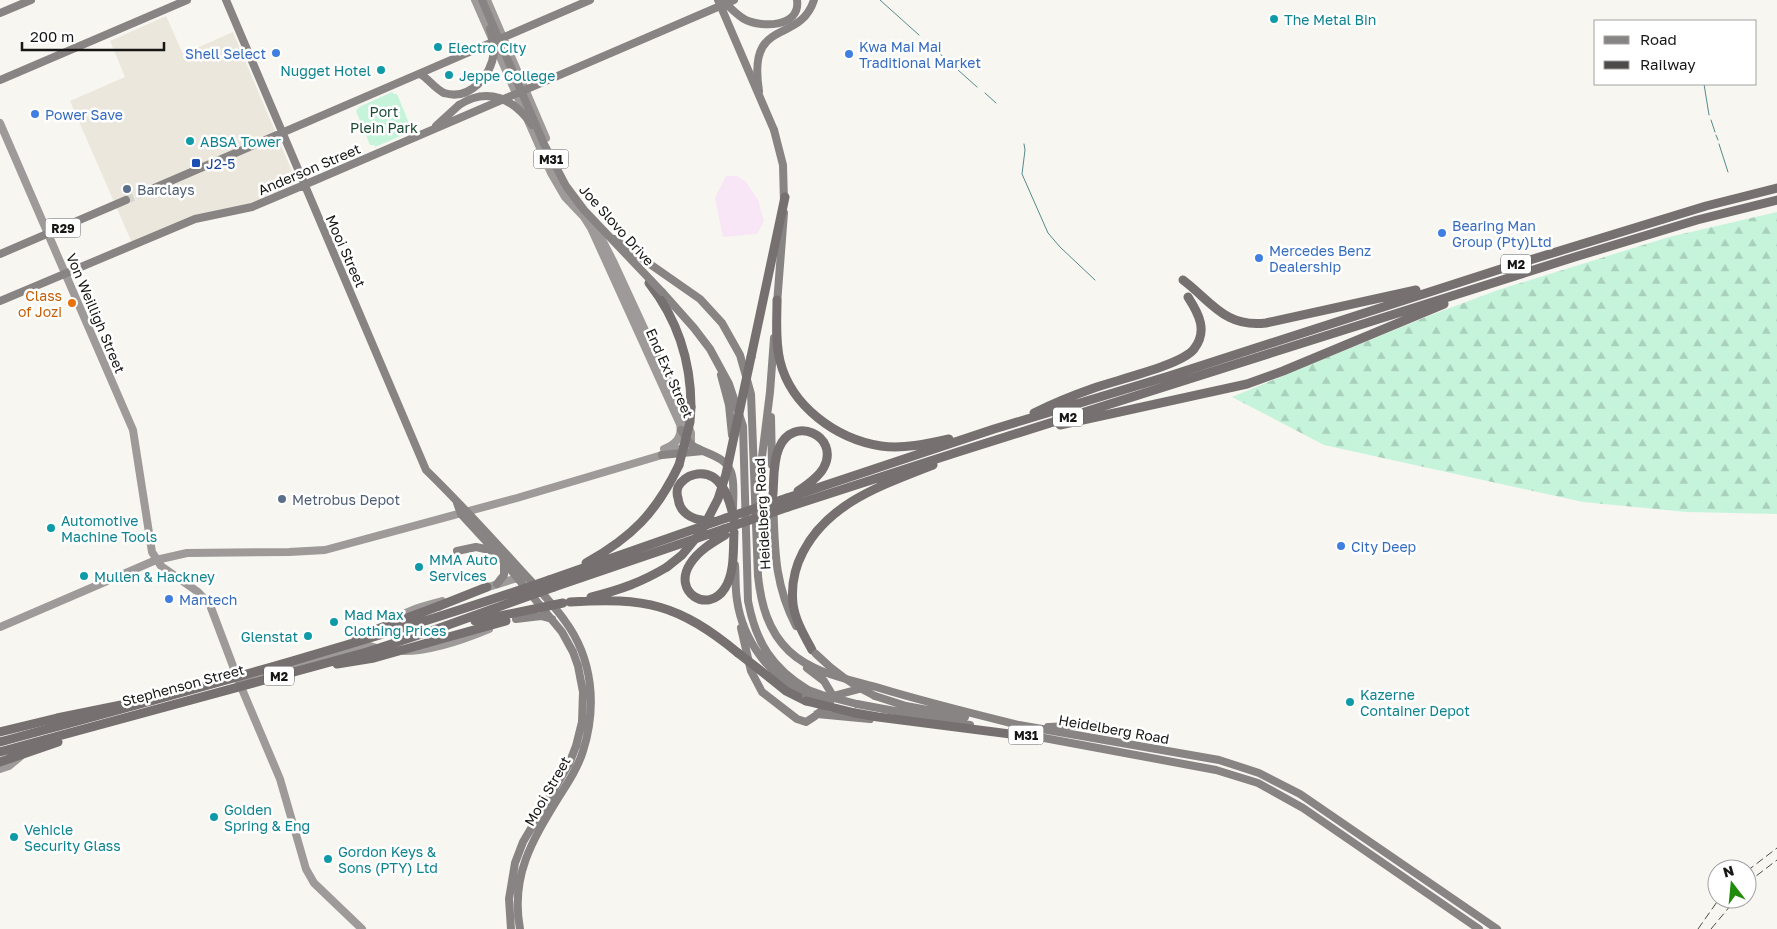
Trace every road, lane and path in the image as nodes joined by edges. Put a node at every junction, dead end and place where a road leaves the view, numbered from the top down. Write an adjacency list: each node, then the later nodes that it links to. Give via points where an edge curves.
1 (31, 0): 13 (main road)
2 (187, 0): 17 (main road)
3 (226, 0): 23 (main road, Mooi Street)
4 (476, 0): 15 (street, End Ext Street)
5 (482, 0): 16 (main road, bridge, via 493,42 490,68 482,81 458,94 444,93); 24 (main road, Joe Slovo Drive / M31, bridge)
6 (487, 0): 14 (street, End Ext Street)
7 (590, 0): 14 (main road)
8 (718, 0): 19 (main road, M31, bridge)
9 (723, 0): 11 (main road, bridge, via 745,20 767,25 789,19 797,8)
10 (734, 0): 18 (main road, Anderson Street)
11 (797, 0)
12 (814, 0): 19 (main road, via 804,18 772,36 760,50 756,69)
13 (0, 13)
14 (503, 38): 15 (main road); 18 (street, End Ext Street)
15 (493, 42): 16 (main road); 20 (street, End Ext Street)
16 (420, 74): 23 (main road)
17 (0, 80)
18 (525, 90): 20 (main road, Anderson Street); 31 (street, End Ext Street, via 558,166)
19 (759, 93): 28 (main road, M31, bridge, via 774,130 783,165)
20 (516, 94): 22 (main road, Anderson Street); 48 (street, End Ext Street, via 551,174 591,228)
21 (0, 123): 32 (street, Von Weilligh Street)
22 (434, 129): 24 (main road, bridge, via 459,105 476,96 491,96 519,108); 25 (main road, Anderson Street)
23 (283, 134): 25 (main road, Mooi Street); 27 (main road)
24 (544, 144): 34 (main road, Joe Slovo Drive / M31, bridge, via 576,200)
25 (304, 186): 35 (main road, Anderson Street, via 252,207 195,219); 59 (main road, Mooi Street, via 426,470)
26 (1777, 188): 37 (highway, M2, via 1666,218)
27 (145, 192)
28 (785, 197): 40 (main road, M31); 72 (highway, bridge, via 726,474 718,499 701,532 682,555 647,580)
29 (126, 200): 32 (main road, R29)
30 (1775, 201): 38 (highway, M2, via 1643,236)
31 (595, 227): 50 (street, End Ext Street, via 685,417 691,433); 58 (main road, via 700,299 729,333 740,355 751,394)
32 (48, 234): 33 (main road, R29); 35 (street, Von Weilligh Street)
33 (0, 254)
34 (635, 265): 43 (main road, Joe Slovo Drive / M31, bridge, via 694,328); 67 (highway, bridge, via 676,323 690,371 692,407 679,465 661,497 634,531)
35 (65, 273): 41 (main road, Anderson Street); 63 (street, Von Weilligh Street, via 133,430 150,543)
36 (1183, 280): 37 (highway, via 1225,317 1259,324)
37 (1460, 282): 42 (highway, M2)
38 (1490, 284): 42 (highway, M2); 49 (highway, via 1277,374 1240,386)
39 (1188, 297): 45 (highway, via 1200,319 1200,336 1193,350 1178,360 1065,398)
40 (777, 300): 44 (main road, M31); 47 (highway, via 778,347 784,373 792,389 824,422 850,438 882,446 909,446)
41 (0, 301)
42 (1259, 351): 45 (highway, M2); 49 (highway, M2)
43 (716, 358): 46 (main road, Joe Slovo Drive / M31); 54 (main road, via 730,412)
44 (770, 392): 56 (main road, Heidelberg Road / M31); 58 (main road)
45 (1012, 424): 47 (highway, M2)
46 (743, 426): 85 (main road, Heidelberg Road / M31, via 748,601 759,639 772,662)
47 (994, 429): 57 (highway, M2, via 873,470)
48 (681, 430): 50 (main road); 53 (street, End Ext Street, via 671,446)
49 (1013, 434): 55 (highway, M2)
50 (691, 445): 51 (main road); 52 (street)
51 (703, 451): 52 (main road); 54 (main road, via 725,463)
52 (662, 455): 53 (street)
53 (610, 470): 59 (street)
54 (733, 479): 60 (main road)
55 (875, 483): 57 (highway, M2); 80 (highway, via 820,526 796,564 793,604 801,630)
56 (773, 494): 57 (highway, via 779,446 792,432 817,434 826,449 826,460 820,472); 80 (main road, Heidelberg Road / M31, via 780,588 799,632)
57 (789, 503): 60 (highway, M2, bridge)
58 (755, 512): 79 (main road, via 761,599 774,633)
59 (464, 513): 62 (main road, Mooi Street); 63 (street, via 318,551 186,553); 66 (main road, Mooi Street)
60 (728, 526): 60 (highway, via 730,502 722,484 712,477 696,474 678,486 678,501 684,512 694,518); 60 (highway, via 698,554 686,573 689,592 699,599 715,597 726,587 732,566); 67 (highway, M2); 71 (main road)
61 (457, 551): 62 (main road, via 476,547)
62 (496, 552): 64 (main road, Mooi Street)
63 (156, 560): 76 (street); 83 (street, via 210,605)
64 (504, 563): 65 (main road, Mooi Street); 68 (main road, via 504,575)
65 (518, 578): 66 (street); 68 (street); 73 (main road, Mooi Street)
66 (530, 580): 70 (main road, Mooi Street)
67 (552, 582): 77 (highway, M2, bridge); 81 (highway, M2, bridge)
68 (498, 584): 69 (street); 75 (street, via 518,592 522,610)
69 (487, 587): 78 (street, via 399,615); 81 (highway, bridge)
70 (549, 600): 73 (street, Stephenson Street); 99 (main road, Mooi Street, via 576,638 586,664 591,692 590,724 577,767 534,838 523,866 517,901)
71 (737, 601): 85 (main road, via 758,653 778,676); 88 (main road, via 751,671 762,692 799,720 806,722)
72 (566, 602): 77 (highway, bridge); 85 (highway, bridge, via 634,601 673,611 699,624 786,691)
73 (542, 607): 74 (main road, Mooi Street); 75 (street, Stephenson Street)
74 (552, 619): 75 (main road, via 541,616); 98 (main road, Mooi Street, via 578,666 583,692 582,722 569,764 523,842 515,863 509,899)
75 (512, 620): 78 (street, Stephenson Street, via 477,634 415,651 388,651); 82 (highway, bridge, via 374,658)
76 (0, 627)
77 (434, 630): 82 (highway, M2, bridge)
78 (370, 646): 83 (street, Stephenson Street)
79 (788, 650): 84 (main road, via 819,670); 86 (main road, via 798,662 824,681)
80 (814, 652): 90 (main road, Heidelberg Road / M31, bridge, via 834,672 875,696 906,706)
81 (302, 658): 87 (highway, M2, bridge)
82 (308, 668): 87 (highway, M2, bridge)
83 (239, 682): 96 (street, Stephenson Street, via 61,733); 97 (street, via 280,779 306,869 314,882)
84 (872, 686): 86 (main road); 90 (main road)
85 (807, 695): 92 (highway, bridge, via 878,718)
86 (834, 696): 88 (main road)
87 (154, 706): 91 (highway, bridge, via 110,706); 93 (highway, M2, bridge); 94 (highway, M2, bridge); 95 (highway, bridge)
88 (817, 714): 92 (main road)
89 (1097, 724): 92 (main road)
90 (1023, 726): 92 (main road, Heidelberg Road / M31)
91 (0, 732)
92 (1038, 734): 100 (main road, Heidelberg Road / M31, via 1216,770 1258,783 1282,795); 101 (main road, Heidelberg Road / M31, via 1199,756 1259,773 1286,786)
93 (0, 742)
94 (0, 752)
95 (0, 762)
96 (0, 769)
97 (362, 929)
98 (511, 929)
99 (520, 929)
100 (1479, 929)
101 (1497, 929)

